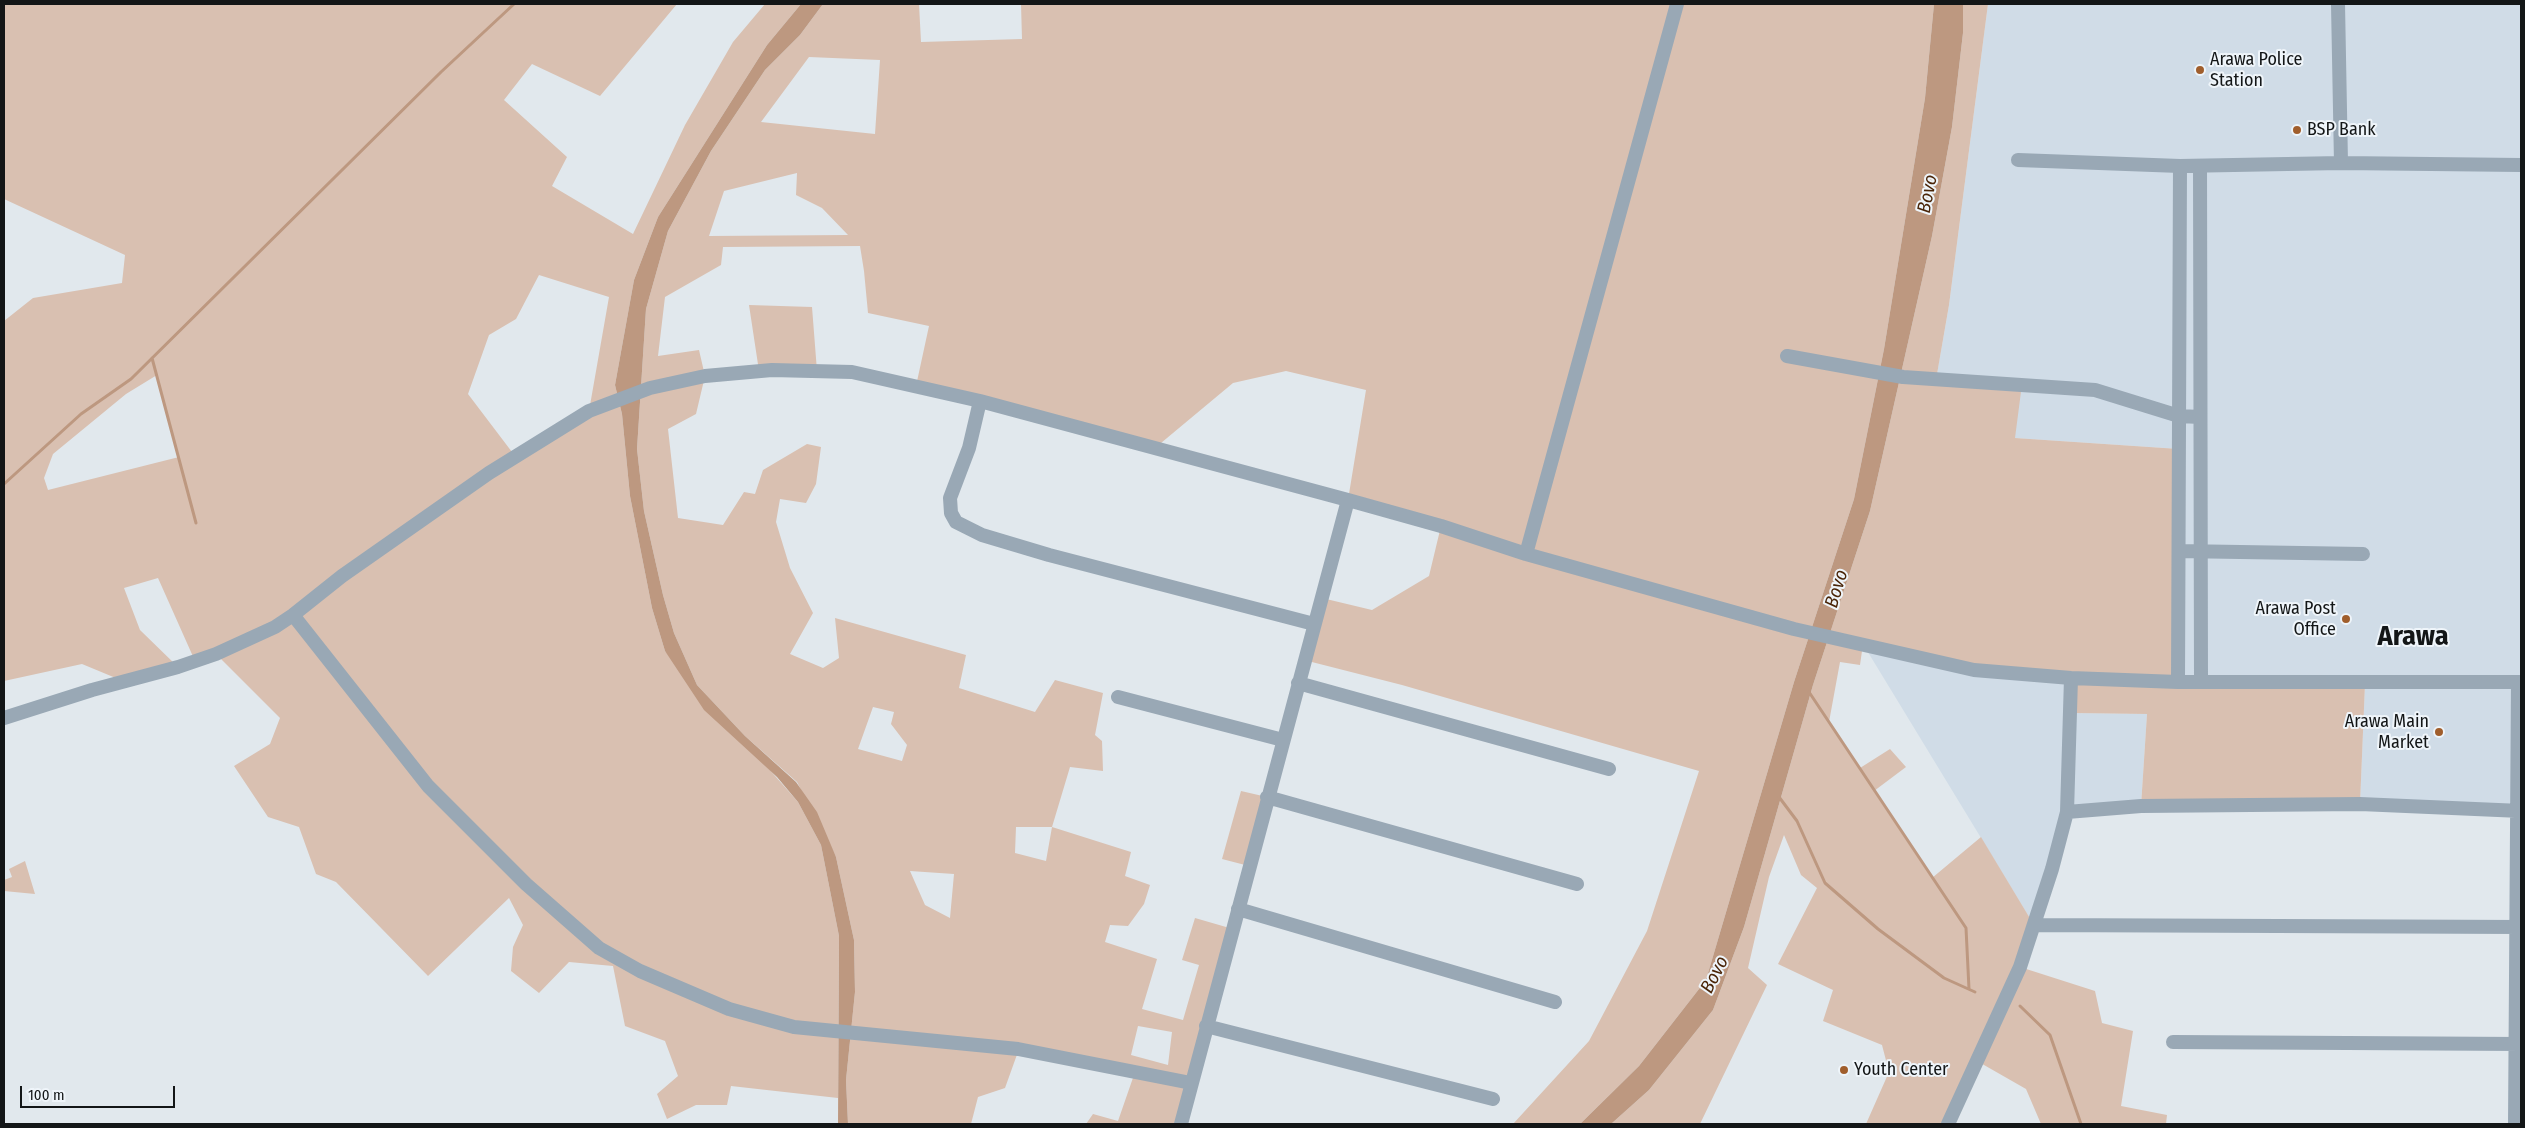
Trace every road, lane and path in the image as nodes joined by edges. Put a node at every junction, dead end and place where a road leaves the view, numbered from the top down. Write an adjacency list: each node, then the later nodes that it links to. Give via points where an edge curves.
1 (1677, 4): 15 (street)
2 (2338, 4): 4 (street)
3 (2018, 160): 6 (street)
4 (2341, 164): 5 (street); 7 (street)
5 (2521, 165)
6 (2180, 166): 7 (street); 10 (street)
7 (2200, 166): 11 (street)
8 (1787, 356): 10 (street, via 1904,377 2095,390)
9 (980, 401): 12 (street); 17 (street, via 852,372 759,371 705,376 650,388 609,402 552,432 342,576); 18 (street, via 969,448 950,498 951,513 956,522 982,535)
10 (2179, 416): 11 (street); 13 (street)
11 (2200, 417): 14 (street)
12 (1348, 500): 15 (street); 18 (street)
13 (2178, 551): 14 (street); 20 (street)
14 (2201, 552): 16 (street); 21 (street)
15 (1526, 554): 19 (street, via 1794,629 1974,670)
16 (2362, 554)
17 (293, 615): 25 (street, via 275,627 216,654); 39 (street, via 428,786 526,884 599,948 664,982 729,1009 794,1027 1018,1049)
18 (1314, 624): 23 (street)
19 (2071, 678): 20 (street); 30 (street)
20 (2178, 682): 21 (street)
21 (2201, 682): 22 (street)
22 (2519, 682): 29 (street)
23 (1298, 683): 26 (street); 27 (street)
24 (1118, 697): 26 (street)
25 (4, 718)
26 (1282, 740): 28 (street)
27 (1609, 769)
28 (1267, 797): 31 (street); 32 (street)
29 (2519, 811): 30 (street, via 2350,804 2141,806); 34 (street)
30 (2066, 812): 33 (street)
31 (1577, 884)
32 (1238, 909): 35 (street); 36 (street)
33 (2034, 924): 34 (street); 42 (street, via 2020,967)
34 (2519, 927): 38 (street)
35 (1555, 1002)
36 (1206, 1026): 39 (street); 40 (street)
37 (2173, 1042): 38 (street)
38 (2518, 1044): 43 (street)
39 (1191, 1083): 41 (street)
40 (1493, 1099)
41 (1180, 1124)
42 (1948, 1124)
43 (2515, 1124)

